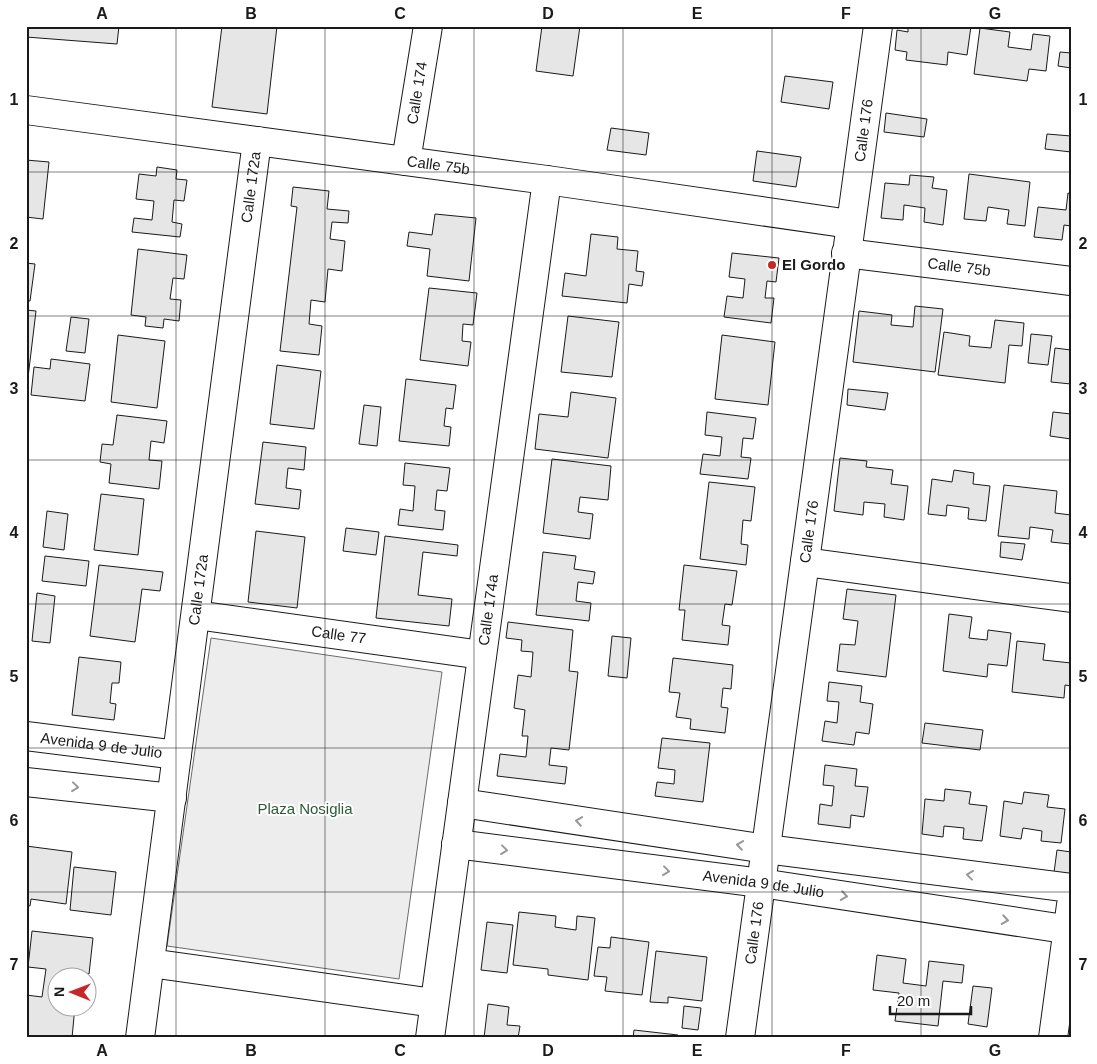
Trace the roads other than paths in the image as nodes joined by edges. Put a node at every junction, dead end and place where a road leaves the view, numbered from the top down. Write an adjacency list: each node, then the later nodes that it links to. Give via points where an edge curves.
1 (428, 26): 5 (street, Calle 174)
2 (878, 26): 7 (street, Calle 176)
3 (26, 110): 4 (street, Calle 75b)
4 (258, 141): 5 (street, Calle 75b); 12 (street, Calle 172a)
5 (406, 161): 6 (street, Calle 75b)
6 (546, 180): 7 (street, Calle 75b); 13 (street, Calle 174a)
7 (850, 224): 8 (street, Calle 176)
8 (846, 253): 9 (street, Calle 75b); 10 (street, Calle 176)
9 (1071, 281)
10 (805, 562): 11 (street); 20 (street, Calle 176)
11 (1071, 598)
12 (196, 615): 13 (street, Calle 77); 15 (street, Calle 172a)
13 (482, 655): 18 (street, Calle 174a)
14 (26, 736): 15 (street, Avenida 9 de Julio)
15 (177, 755): 17 (street, Calle 172a)
16 (26, 782): 17 (street, one-way to 17)
17 (172, 798): 24 (street, Calle 172a)
18 (462, 803): 19 (street, Calle 174a); 20 (street, one-way to 18)
19 (456, 844): 21 (street, Avenida 9 de Julio, one-way to 21); 25 (street, Calle 174a)
20 (766, 849): 21 (street, Calle 176); 22 (street, one-way to 20)
21 (761, 883): 23 (street, Avenida 9 de Julio, one-way to 23); 28 (street, Calle 176)
22 (1071, 888)
23 (1070, 922): 29 (street)
24 (150, 963): 25 (street); 26 (street, Calle 172a)
25 (434, 1003): 27 (street, Calle 174a)
26 (140, 1038)
27 (430, 1038)
28 (740, 1038)
29 (1053, 1038)

